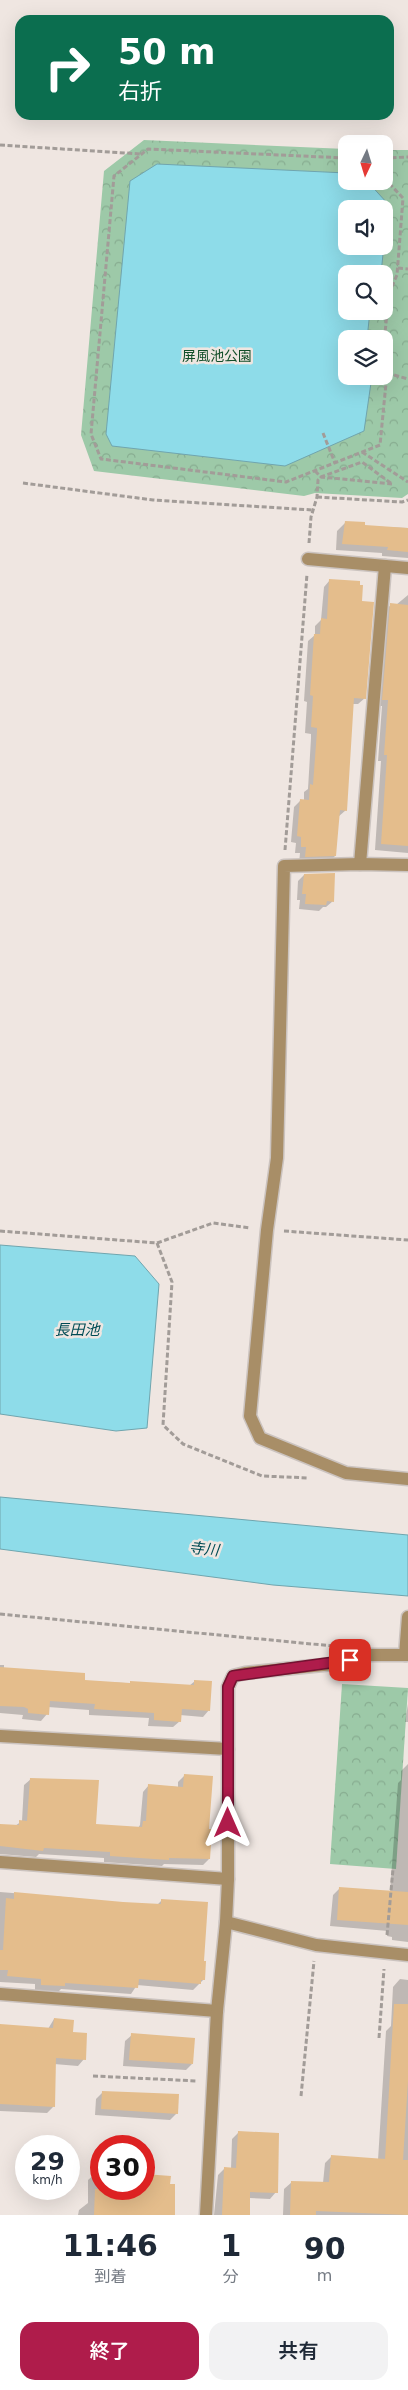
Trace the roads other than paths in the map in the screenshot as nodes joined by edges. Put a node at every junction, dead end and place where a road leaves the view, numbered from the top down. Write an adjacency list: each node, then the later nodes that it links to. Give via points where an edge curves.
1 (308, 559): 2 (street)
2 (385, 566): 3 (street); 4 (street)
3 (408, 568)
4 (360, 864): 5 (street); 6 (street, via 284,866 277,1158 250,1416 260,1438 346,1473)
5 (408, 865)
6 (408, 1478)
7 (408, 1616): 8 (street)
8 (406, 1651): 10 (street, via 233,1676 228,1687)
9 (0, 1736): 10 (street)
10 (228, 1749): 12 (street)
11 (0, 1862): 12 (street)
12 (228, 1879): 13 (street)
13 (226, 1922): 14 (street, via 316,1945); 16 (street)
14 (408, 1955)
15 (0, 1994): 16 (street)
16 (217, 2011): 17 (street)
17 (206, 2215)

